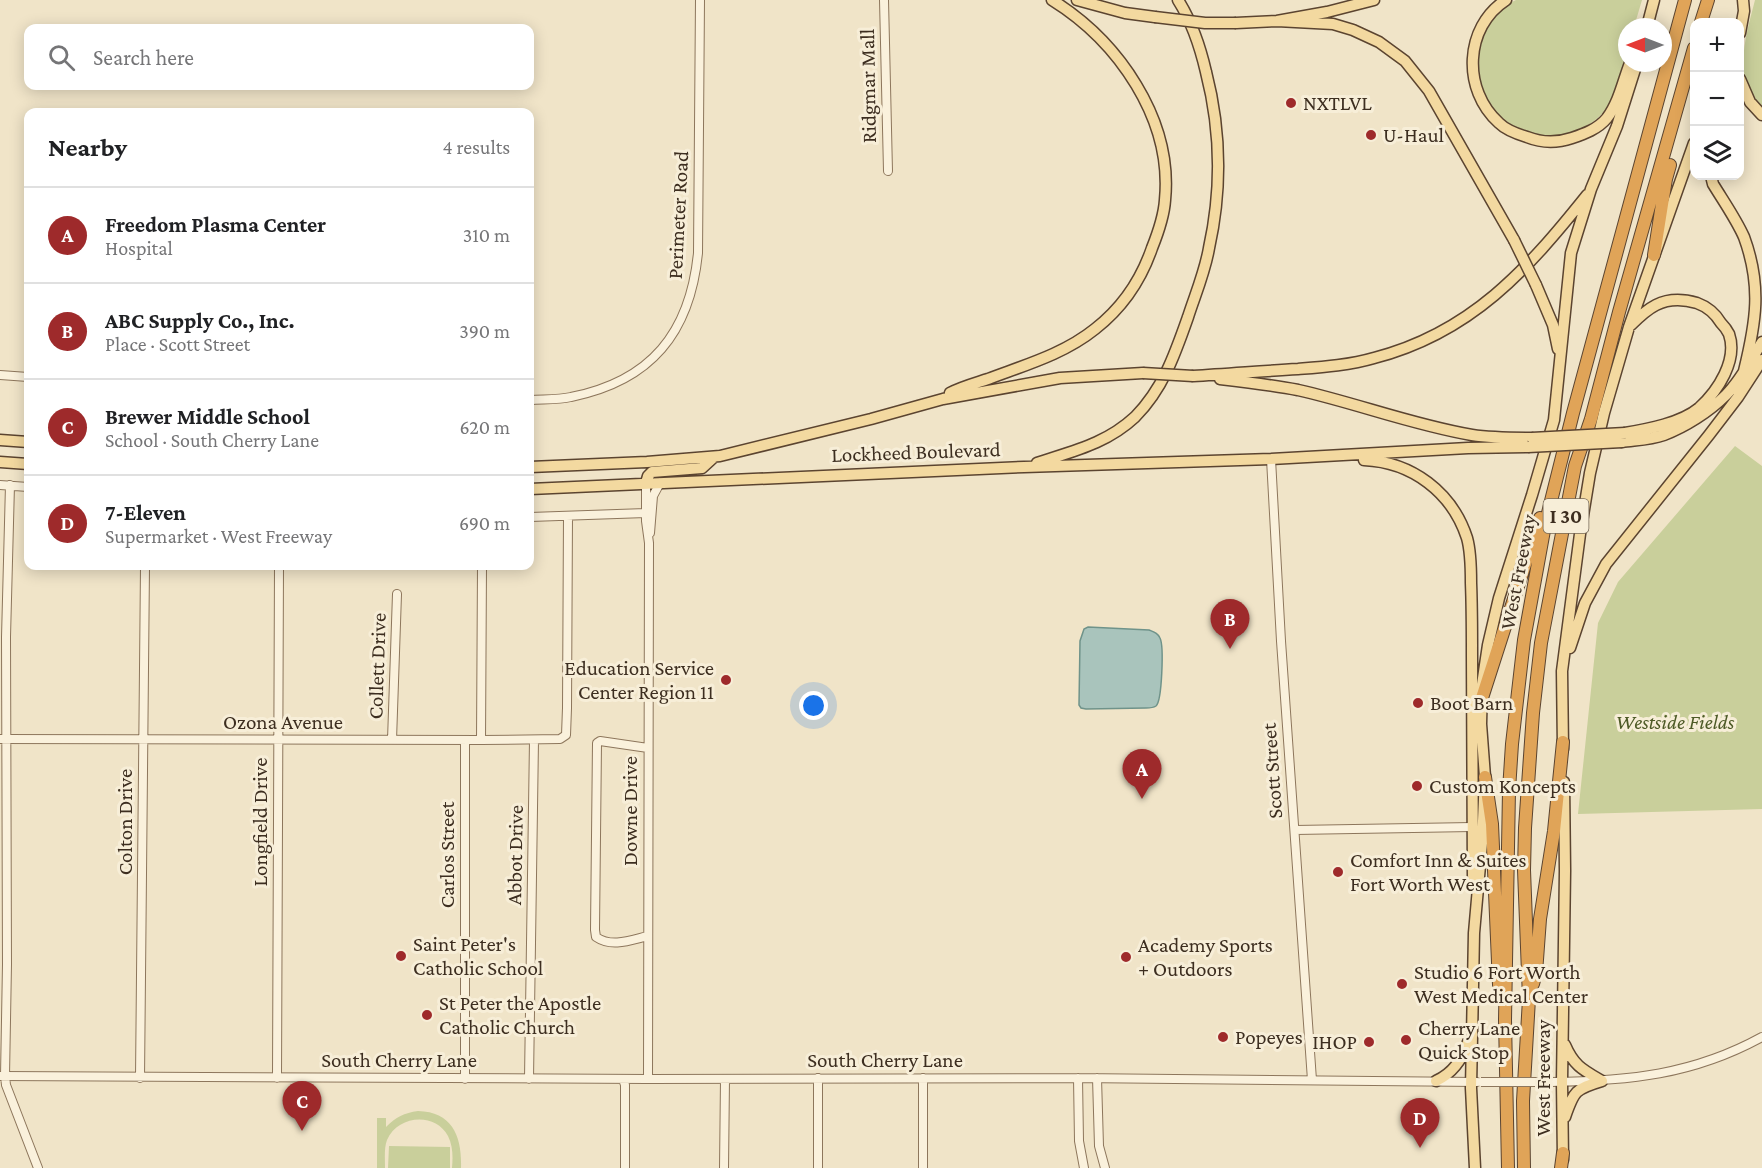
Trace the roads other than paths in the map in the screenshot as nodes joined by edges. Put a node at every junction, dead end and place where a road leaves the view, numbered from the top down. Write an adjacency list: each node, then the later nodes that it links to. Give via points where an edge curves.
1 (700, 0): 37 (street, Perimeter Road, via 698,254 690,299 667,342 633,374 615,384 568,398)
2 (884, 0): 24 (street, Ridgmar Mall)
3 (1052, 0): 36 (main road, via 1070,11 1106,46 1150,109 1162,148 1166,181 1158,233 1138,280 1095,330 1052,355 952,392)
4 (1077, 0): 16 (main road, bridge, via 1155,17 1205,22)
5 (1178, 0): 48 (main road, via 1200,46 1215,113 1219,163 1217,198 1200,282 1173,359 1142,409 1102,441)
6 (1374, 0): 16 (main road)
7 (1506, 0): 18 (main road, via 1485,19 1473,48 1479,98 1500,125 1536,141 1560,142 1593,130 1614,107)
8 (1654, 0): 12 (main road)
9 (1685, 0): 55 (highway, West Freeway / I 30)
10 (1708, 0): 13 (highway)
11 (1742, 0): 14 (main road); 15 (main road)
12 (1649, 18)
13 (1702, 18)
14 (1736, 18)
15 (1743, 18)
16 (1277, 21): 31 (main road, bridge, via 1333,24 1353,30 1379,42 1405,61 1429,91 1514,240 1553,325)
17 (1690, 65): 20 (highway, West Freeway / I 30)
18 (1627, 72)
19 (1634, 72): 26 (main road, West Freeway)
20 (1685, 82): 27 (highway, via 1684,110 1666,178); 80 (highway, West Freeway / I 30, via 1575,466 1541,643 1525,828)
21 (1744, 88): 22 (main road)
22 (1762, 115)
23 (1690, 158): 27 (main road, West Freeway)
24 (888, 171)
25 (1712, 180): 32 (main road, via 1753,263 1757,291 1754,329)
26 (1591, 189): 31 (main road, West Freeway, via 1568,267); 34 (main road, via 1507,286 1434,335 1366,360)
27 (1654, 255): 28 (main road, West Freeway)
28 (1629, 327): 38 (main road, via 1657,304 1676,299 1691,301 1713,311 1729,335 1730,351 1722,379 1698,409); 64 (main road, West Freeway, via 1590,473)
29 (1762, 342): 32 (main road)
30 (1762, 360): 64 (main road, via 1709,435 1606,564 1585,603)
31 (1560, 363): 65 (main road, West Freeway, via 1554,420 1492,623)
32 (1744, 370): 38 (main road, via 1726,395 1684,425 1647,439)
33 (0, 375): 35 (street)
34 (1193, 376): 36 (main road, Lockheed Boulevard, bridge, via 1143,373 1060,378); 41 (main road, via 1270,385 1430,426)
35 (24, 377)
36 (943, 399): 42 (main road, Lockheed Boulevard)
37 (534, 400)
38 (1624, 437): 41 (main road, bridge)
39 (0, 440): 40 (main road)
40 (24, 442)
41 (1530, 442): 43 (main road)
42 (714, 457): 47 (main road, Lockheed Boulevard); 49 (main road, via 702,468 652,472)
43 (1304, 457): 44 (main road, Lockheed Boulevard); 76 (main road, via 1377,460 1401,467 1431,484 1452,507 1460,523 1471,569)
44 (1271, 459): 48 (main road, Lockheed Boulevard); 77 (street, Scott Street)
45 (0, 462): 46 (main road)
46 (24, 464)
47 (534, 467)
48 (1024, 467): 50 (main road, Lockheed Boulevard)
49 (646, 483): 50 (main road, Lockheed Boulevard); 54 (main road, Lockheed Boulevard); 56 (street, Downe Drive)
50 (660, 483): 59 (street, Downe Drive, via 653,496)
51 (0, 485): 52 (street)
52 (10, 485): 53 (street); 66 (street)
53 (24, 487)
54 (534, 489)
55 (1550, 505): 65 (highway, via 1540,518); 81 (highway, West Freeway / I 30, via 1527,621 1512,744)
56 (646, 513): 57 (street); 59 (street, Downe Drive)
57 (568, 516): 58 (street); 72 (street, Ozona Avenue, via 566,735)
58 (534, 517)
59 (649, 543): 74 (street, Downe Drive)
60 (145, 570): 67 (street, Colton Drive)
61 (279, 570): 68 (street, Longfield Drive)
62 (482, 570): 71 (street)
63 (397, 594): 69 (street, Collett Drive)
64 (1562, 671): 73 (main road, West Freeway)
65 (1482, 698): 75 (main road, West Freeway)
66 (3, 739): 67 (street, Ozona Avenue); 85 (street, via 7,964)
67 (143, 740): 68 (street, Ozona Avenue); 86 (street, Colton Drive)
68 (278, 740): 69 (street, Ozona Avenue); 87 (street, Longfield Drive)
69 (392, 740): 70 (street, Ozona Avenue)
70 (465, 740): 71 (street, Ozona Avenue); 88 (street, Carlos Street)
71 (481, 740): 72 (street, Ozona Avenue)
72 (534, 740): 93 (street, Abbot Drive)
73 (1563, 742): 80 (highway, via 1536,973); 84 (main road, West Freeway)
74 (648, 747): 79 (street, Downe Drive); 79 (street, via 597,743 596,937 614,943)
75 (1485, 777): 78 (main road, West Freeway); 81 (highway, via 1492,824 1499,1001)
76 (1472, 827): 77 (street); 78 (main road)
77 (1295, 830): 97 (street, Scott Street)
78 (1474, 933): 82 (main road, West Freeway)
79 (648, 936): 95 (street, Downe Drive)
80 (1529, 999): 113 (highway, West Freeway / I 30)
81 (1505, 1020): 112 (highway, West Freeway / I 30)
82 (1472, 1033): 98 (main road, via 1455,1068); 100 (main road, West Freeway)
83 (1762, 1037): 99 (street, South Cherry Lane, via 1692,1066)
84 (1563, 1038): 99 (main road, via 1576,1065); 101 (main road, West Freeway)
85 (2, 1076): 86 (street, South Cherry Lane); 104 (street)
86 (140, 1078): 87 (street, South Cherry Lane)
87 (277, 1078): 88 (street, South Cherry Lane)
88 (465, 1078): 93 (street, South Cherry Lane)
89 (818, 1078): 90 (street, South Cherry Lane); 96 (street, South Cherry Lane); 107 (street)
90 (923, 1078): 91 (street, South Cherry Lane); 108 (street)
91 (1078, 1078): 92 (street, South Cherry Lane); 109 (street, via 1079,1141)
92 (1097, 1078): 97 (street, South Cherry Lane); 110 (street, via 1099,1146)
93 (529, 1079): 94 (street, South Cherry Lane)
94 (623, 1079): 95 (street, South Cherry Lane); 105 (street)
95 (648, 1079): 96 (street, South Cherry Lane)
96 (725, 1079): 106 (street)
97 (1312, 1080): 98 (street, South Cherry Lane)
98 (1436, 1081): 100 (street, South Cherry Lane)
99 (1602, 1081): 101 (street, South Cherry Lane); 102 (main road, via 1572,1096)
100 (1476, 1082): 101 (street, South Cherry Lane, bridge); 111 (main road, West Freeway)
101 (1556, 1082): 102 (main road, West Freeway)
102 (1562, 1123): 103 (main road, West Freeway)
103 (1563, 1153): 114 (highway)
104 (38, 1168)
105 (625, 1168)
106 (724, 1168)
107 (818, 1168)
108 (923, 1168)
109 (1084, 1168)
110 (1105, 1168)
111 (1474, 1168)
112 (1508, 1168)
113 (1524, 1168)
114 (1562, 1168)

